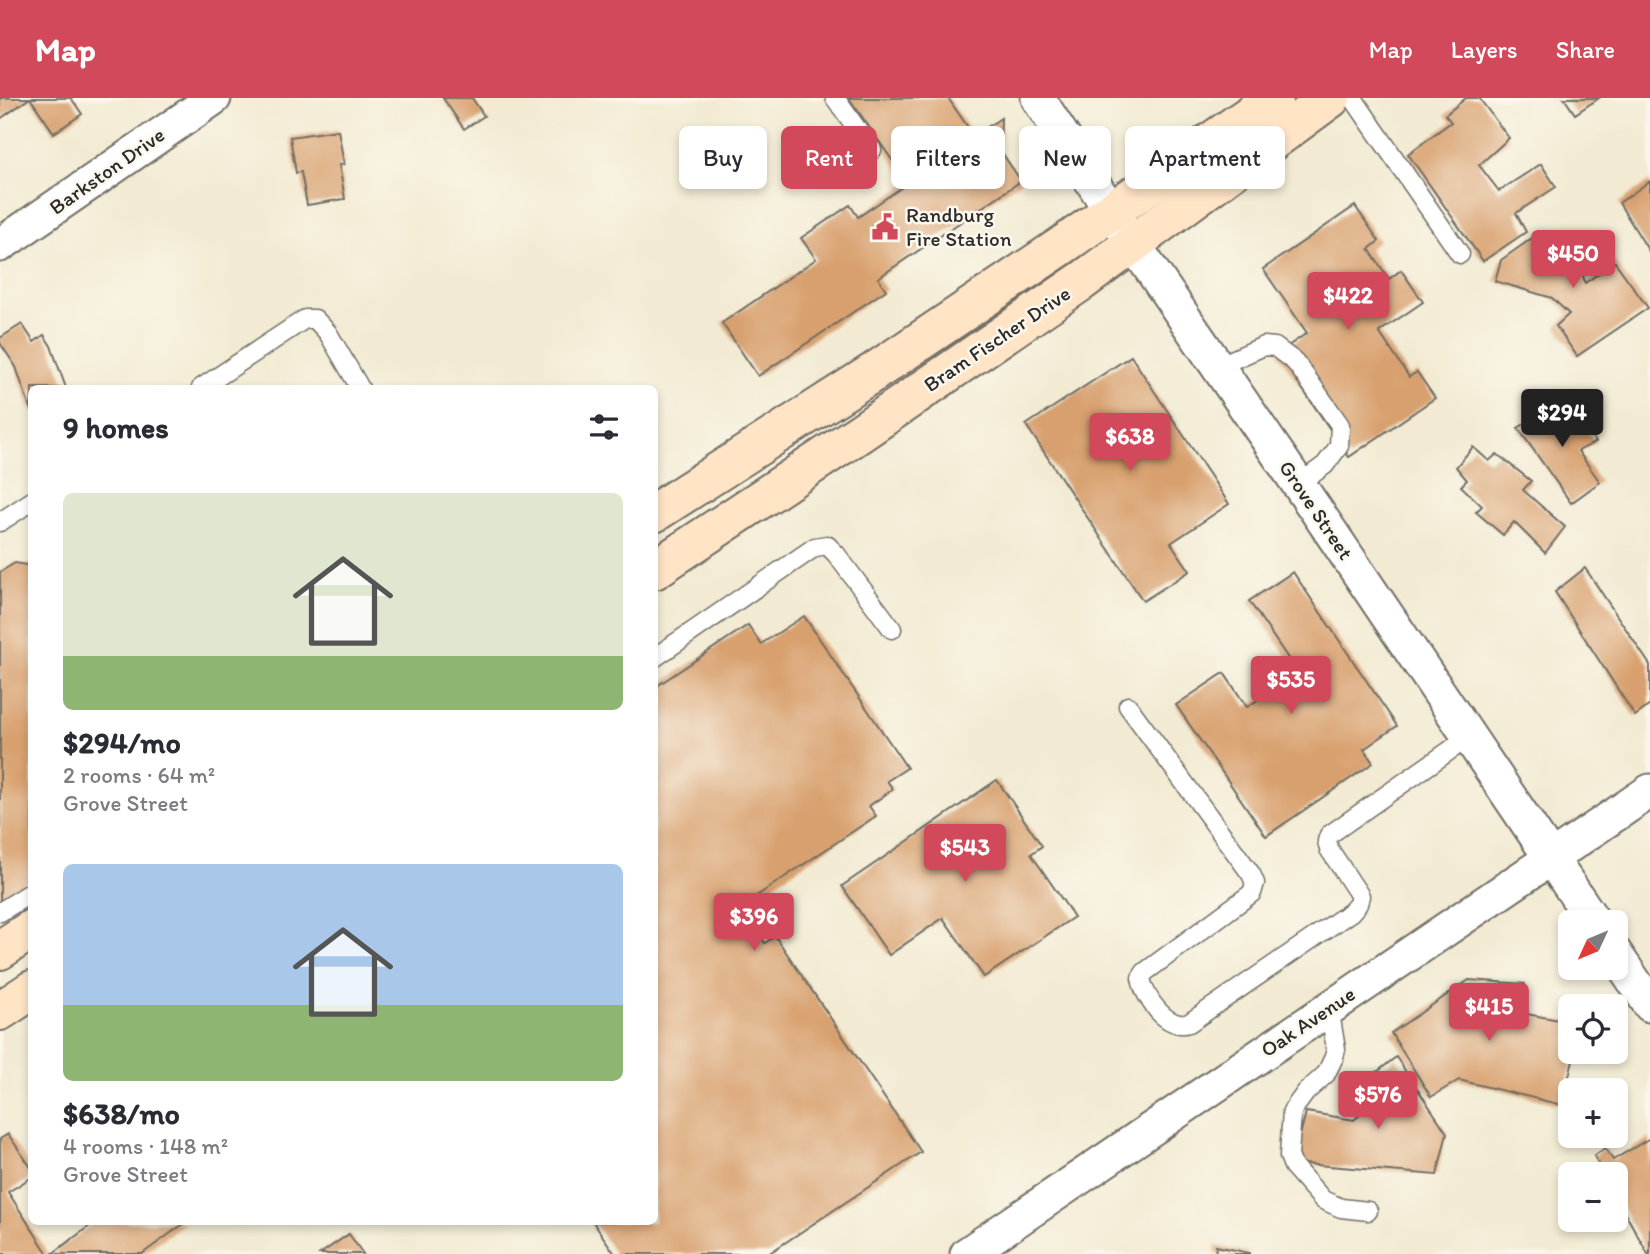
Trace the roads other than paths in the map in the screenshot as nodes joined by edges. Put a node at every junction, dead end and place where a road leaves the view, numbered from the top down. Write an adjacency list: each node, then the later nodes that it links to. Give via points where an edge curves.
1 (214, 98): 10 (street, Barkston Drive)
2 (835, 98): 7 (lane)
3 (1038, 98): 8 (street, Grove Street)
4 (1274, 98): 8 (main road, Bram Fischer Drive)
5 (1331, 98): 9 (main road, Bram Fischer Drive)
6 (1353, 98): 11 (lane)
7 (855, 126)
8 (1111, 211): 9 (street, Grove Street); 17 (main road, Bram Fischer Drive, via 874,372)
9 (1134, 244): 12 (street, Grove Street); 19 (main road, Bram Fischer Drive)
10 (0, 245)
11 (1460, 254)
12 (1218, 366): 15 (street, Grove Street); 15 (lane, via 1256,348 1275,347 1295,362 1340,425 1339,446 1325,465)
13 (206, 385): 14 (lane, via 305,319 315,319 328,333)
14 (358, 385)
15 (1299, 484): 23 (street, Grove Street)
16 (28, 504): 18 (lane)
17 (658, 510)
18 (0, 522)
19 (658, 567)
20 (892, 629): 21 (lane, via 827,545 815,547)
21 (658, 655)
22 (1128, 706): 23 (lane, via 1255,883 1252,893 1141,978 1164,1018 1177,1025 1189,1023 1351,912 1360,896 1329,849 1329,835)
23 (1469, 737): 25 (street, Grove Street)
24 (1650, 791): 25 (street, Oak Avenue)
25 (1550, 857): 27 (street, Grove Street); 34 (street, Oak Avenue)
26 (28, 894): 28 (lane)
27 (1586, 910)
28 (0, 912)
29 (28, 932): 30 (main road)
30 (0, 950)
31 (1628, 972): 33 (street)
32 (28, 993): 35 (main road)
33 (1650, 1005)
34 (1329, 1007): 36 (lane, via 1334,1057 1326,1074 1292,1111 1289,1156 1323,1200 1340,1208); 37 (street, Oak Avenue)
35 (0, 1011)
36 (1368, 1211)
37 (967, 1254)

